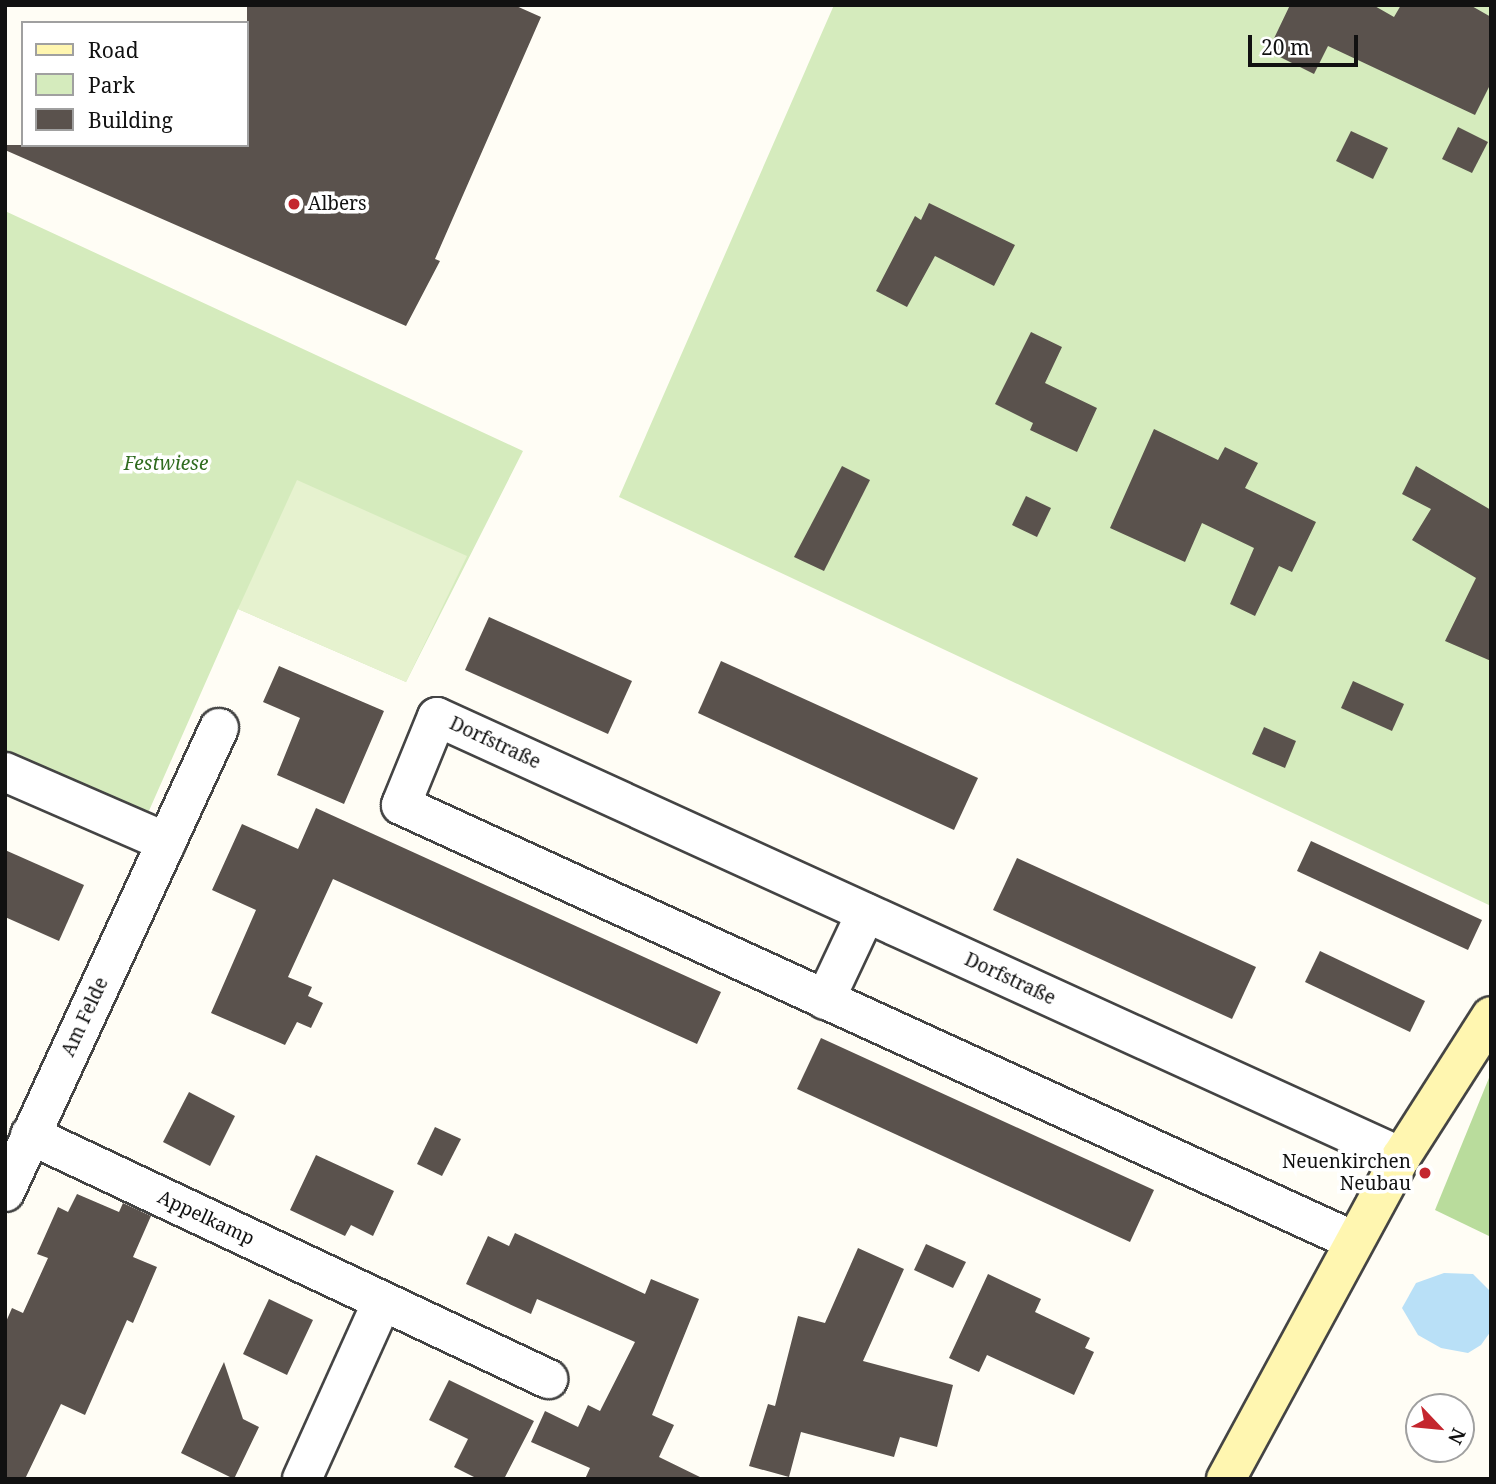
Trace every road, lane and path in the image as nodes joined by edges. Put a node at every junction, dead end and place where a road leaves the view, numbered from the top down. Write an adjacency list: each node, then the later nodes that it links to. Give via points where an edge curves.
1 (219, 728): 3 (street, Am Felde)
2 (5, 772): 3 (street)
3 (166, 842): 7 (street, Am Felde)
4 (866, 913): 5 (street); 5 (street, Dorfstraße, via 437,717 401,805); 8 (street, Dorfstraße)
5 (825, 1000): 10 (street, Dorfstraße)
6 (1491, 1016): 8 (street)
7 (30, 1135): 9 (street, Am Felde); 11 (street, Appelkamp)
8 (1401, 1157): 10 (street)
9 (5, 1192)
10 (1353, 1241): 14 (street)
11 (382, 1302): 12 (street, Appelkamp); 13 (street)
12 (548, 1379)
13 (302, 1479)
14 (1226, 1479)

